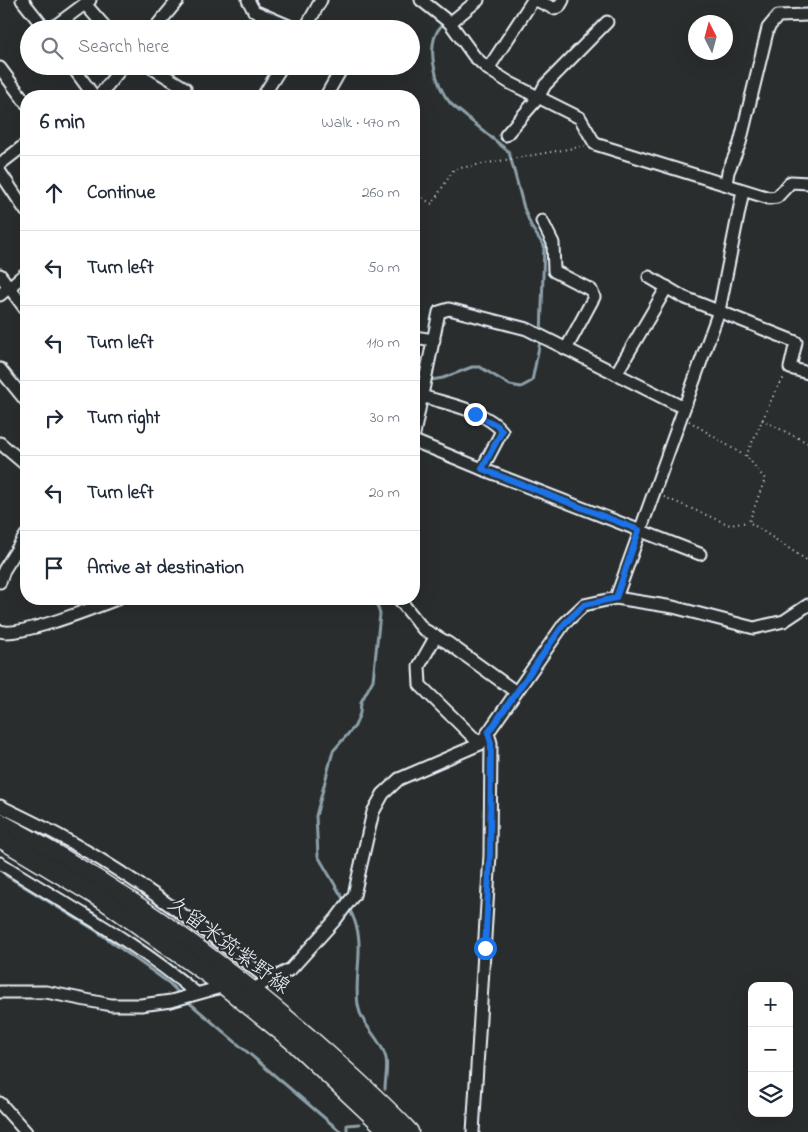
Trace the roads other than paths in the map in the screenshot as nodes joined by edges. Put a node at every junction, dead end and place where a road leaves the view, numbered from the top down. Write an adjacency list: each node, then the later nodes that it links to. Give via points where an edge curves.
1 (22, 0): 11 (street)
2 (178, 0): 14 (street)
3 (248, 0): 15 (street, via 254,11)
4 (321, 0): 16 (street)
5 (421, 0): 18 (street)
6 (478, 0): 18 (street)
7 (534, 0): 8 (street, via 553,8 559,7); 20 (street)
8 (563, 0)
9 (87, 2): 12 (street); 13 (street)
10 (808, 15): 38 (street, via 778,16 768,28 740,143)
11 (38, 20)
12 (63, 20)
13 (100, 20)
14 (161, 20)
15 (275, 20)
16 (310, 20)
17 (607, 22): 32 (street, via 545,85)
18 (450, 23): 20 (street)
19 (0, 68): 31 (street)
20 (488, 70): 32 (street)
21 (78, 75): 26 (street)
22 (113, 75): 27 (street)
23 (164, 75): 28 (street)
24 (276, 75): 29 (street)
25 (338, 75): 30 (street)
26 (89, 90)
27 (97, 90)
28 (186, 90)
29 (267, 90)
30 (329, 90)
31 (20, 95)
32 (538, 98): 33 (street); 38 (street, via 580,118 595,144)
33 (506, 136)
34 (20, 149): 35 (street)
35 (0, 164)
36 (0, 172): 40 (street)
37 (808, 183): 39 (street, via 791,182 777,197 769,198)
38 (726, 184): 39 (street)
39 (744, 191): 48 (street)
40 (20, 202)
41 (542, 220): 51 (street, via 553,243 554,271 592,290 594,297)
42 (0, 275): 46 (street)
43 (649, 277): 45 (street)
44 (20, 278): 46 (street)
45 (667, 287): 48 (street); 54 (street)
46 (4, 291): 47 (street)
47 (20, 305)
48 (719, 311): 53 (street, via 796,342 790,368); 58 (street)
49 (420, 338): 50 (street)
50 (434, 340): 51 (street, via 440,312 449,309 527,329); 56 (street)
51 (566, 349): 54 (street)
52 (0, 368): 55 (street)
53 (808, 373)
54 (616, 374): 58 (street)
55 (20, 393)
56 (422, 396): 57 (street); 62 (street, via 475,414 498,426 502,431)
57 (420, 406)
58 (682, 412): 63 (street)
59 (0, 443): 61 (street)
60 (420, 443): 62 (street)
61 (20, 460)
62 (482, 469): 63 (street)
63 (639, 530): 65 (street); 67 (street)
64 (20, 545): 66 (street)
65 (700, 554)
66 (0, 582)
67 (616, 598): 70 (street, via 673,607 754,628 784,621); 73 (street, via 584,605 564,624)
68 (102, 605): 71 (street, via 7,634)
69 (404, 605): 72 (street, via 423,629)
70 (808, 606)
71 (0, 631)
72 (436, 636): 73 (street); 75 (street, via 419,666 420,685)
73 (516, 692): 74 (street)
74 (488, 733): 75 (street); 89 (street, via 491,743 490,854)
75 (480, 744): 80 (street, via 399,779 382,794 373,812 354,895 291,969)
76 (0, 806): 80 (street, via 119,871)
77 (0, 822): 82 (main road, 久留米筑紫野線, via 56,853 167,926)
78 (0, 838): 81 (main road, 久留米筑紫野線, via 105,900)
79 (0, 863): 84 (street, via 85,914 171,972)
80 (270, 981): 82 (street)
81 (225, 986): 84 (street); 87 (main road, 久留米筑紫野線, via 292,1040)
82 (253, 990): 88 (main road, 久留米筑紫野線, via 345,1070)
83 (0, 992): 84 (street, via 46,992 80,1001 141,1006)
84 (196, 993)
85 (0, 1103): 86 (street)
86 (26, 1132)
87 (390, 1132)
88 (409, 1132)
89 (473, 1132)

